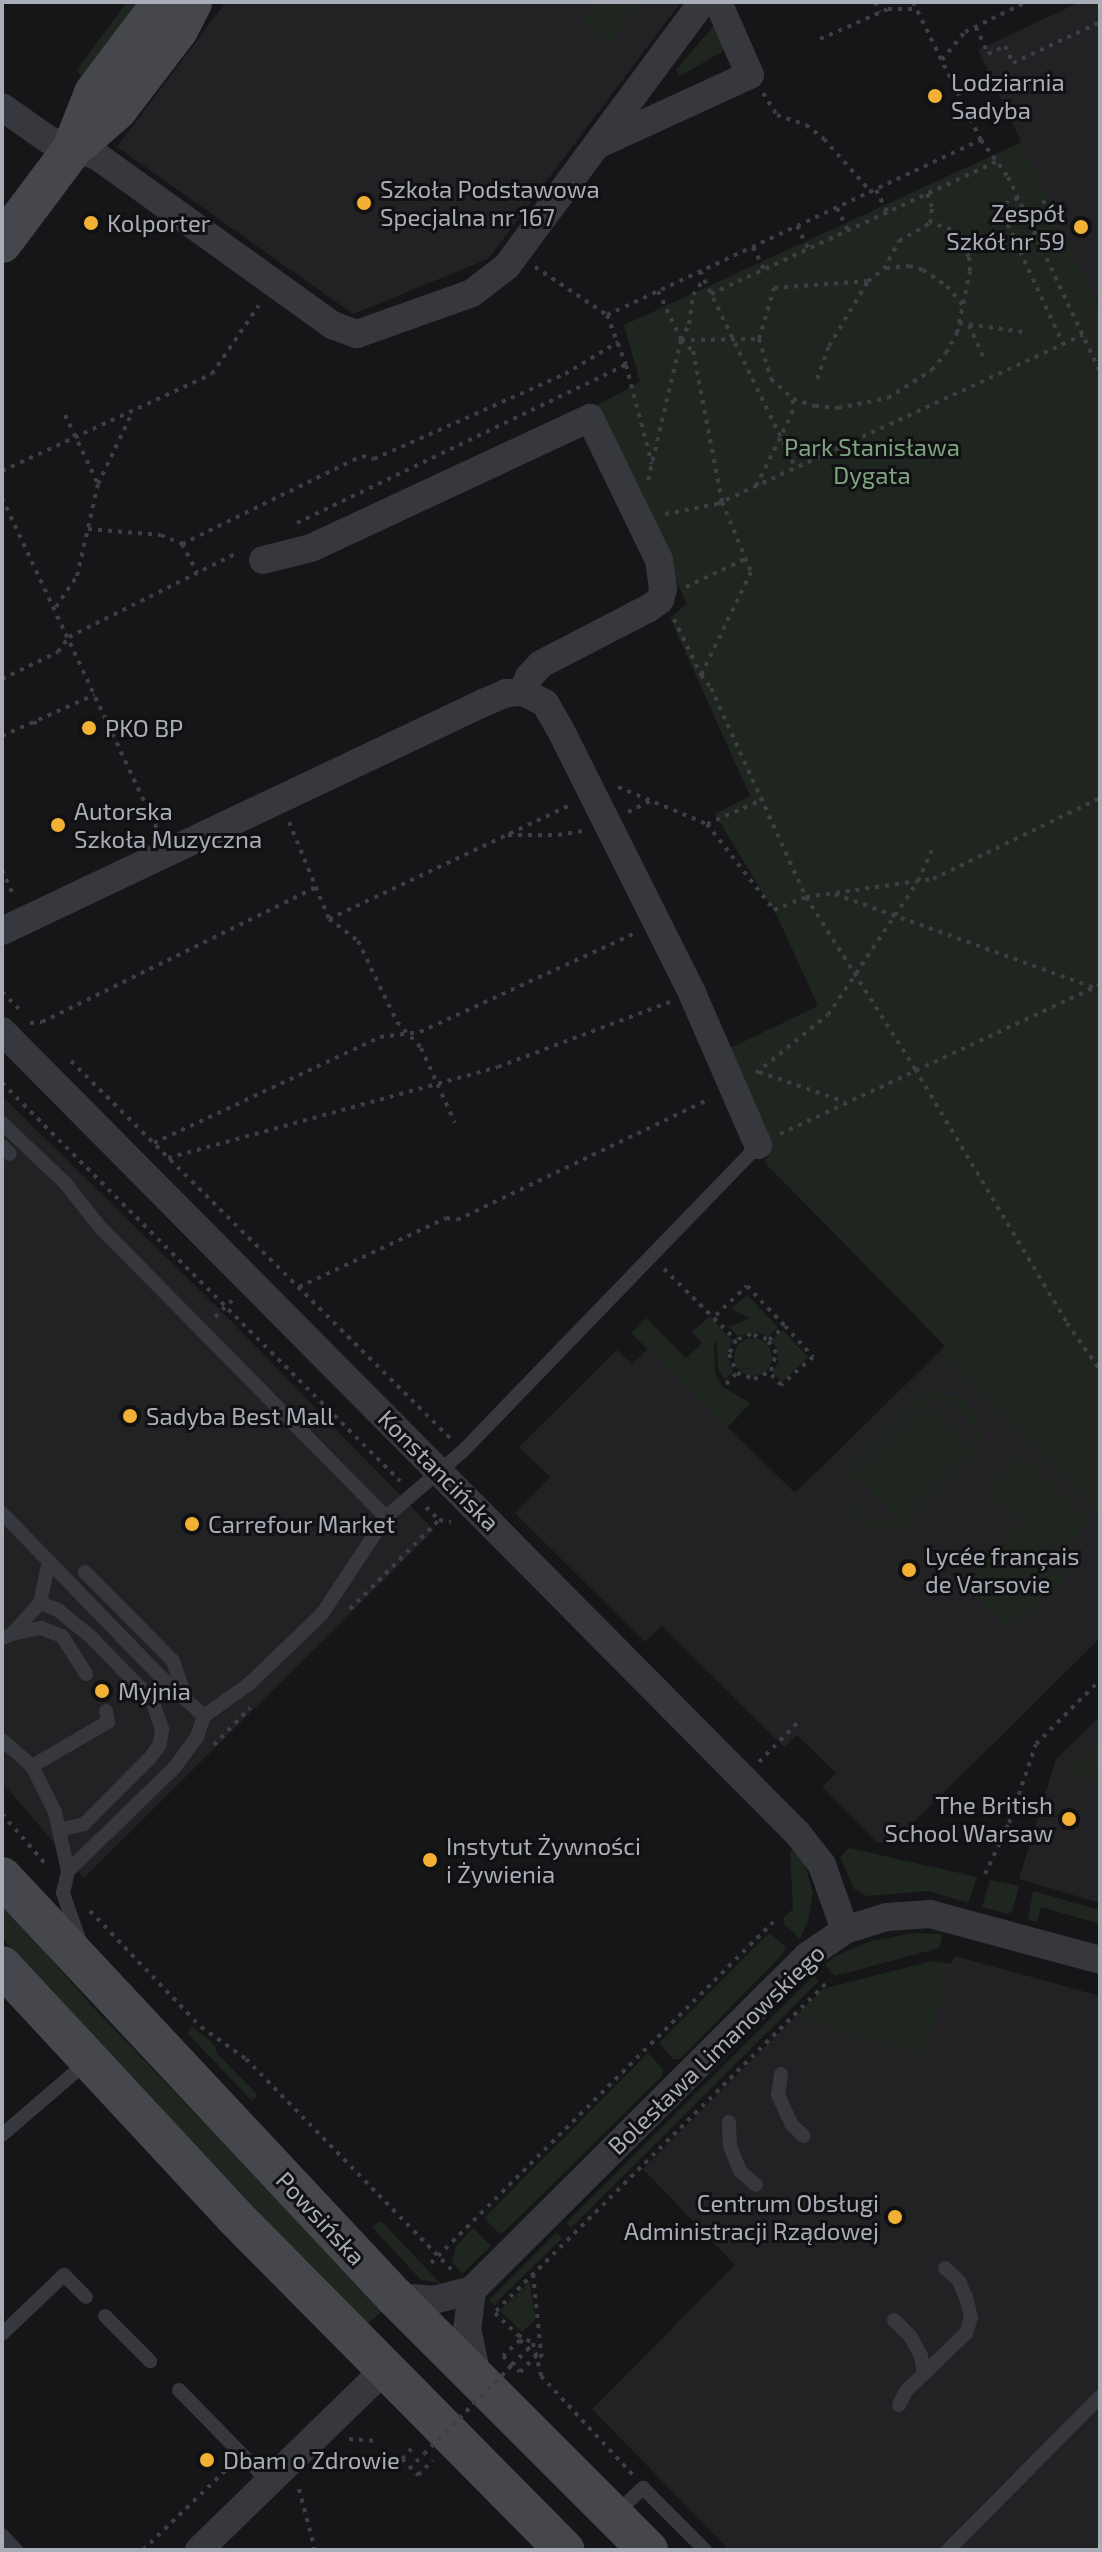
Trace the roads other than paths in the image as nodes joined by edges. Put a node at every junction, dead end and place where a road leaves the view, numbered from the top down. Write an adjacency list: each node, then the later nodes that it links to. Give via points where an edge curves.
1 (169, 2): 7 (main road, via 154,13 94,93)
2 (192, 2): 7 (main road, via 178,30 117,110)
3 (702, 2): 6 (street)
4 (718, 2): 6 (street, via 750,75)
5 (2, 107): 7 (street, via 49,140)
6 (594, 146): 7 (street, via 492,281 357,334 332,325 97,156)
7 (73, 148): 8 (main road)
8 (2, 243)
9 (263, 560): 10 (street, via 311,548 590,418 659,560 660,600 541,664)
10 (523, 692): 11 (street, via 483,703); 14 (street, via 545,703 588,783 692,993)
11 (2, 931)
12 (15, 1031): 15 (street, Konstancińska)
13 (2, 1123): 17 (lane)
14 (758, 1145): 15 (lane)
15 (442, 1473): 17 (lane); 31 (street, Konstancińska, via 816,1854)
16 (2, 1513): 18 (lane)
17 (386, 1517): 25 (lane, via 322,1614 249,1684)
18 (48, 1564): 20 (lane); 23 (lane)
19 (85, 1572): 23 (lane, via 173,1661)
20 (40, 1603): 21 (lane); 28 (lane, via 58,1610 91,1637 152,1700 162,1729 151,1757 84,1824)
21 (7, 1636): 22 (lane, via 41,1628 62,1636)
22 (86, 1674)
23 (186, 1699): 25 (lane)
24 (106, 1711): 27 (lane, via 108,1722)
25 (204, 1716): 30 (lane, via 197,1737 175,1767)
26 (2, 1740): 27 (lane)
27 (32, 1766): 28 (lane)
28 (60, 1830): 30 (lane)
29 (2, 1877): 34 (main road, Powsińska)
30 (66, 1877): 34 (lane, via 63,1893 74,1928)
31 (845, 1930): 32 (street, Bolesława Limanowskiego, via 887,1917 930,1914); 42 (street, Bolesława Limanowskiego, via 806,1957)
32 (1100, 1960)
33 (2, 1966): 35 (main road)
34 (102, 1986): 44 (main road, Powsińska)
35 (88, 2061): 38 (lane); 50 (main road)
36 (781, 2074): 39 (lane, via 778,2095 792,2125)
37 (729, 2122): 40 (lane, via 730,2146 740,2171)
38 (2, 2135)
39 (804, 2136)
40 (756, 2185)
41 (945, 2268): 51 (lane, via 959,2281 971,2318 966,2333)
42 (473, 2291): 44 (street, via 434,2300); 49 (street, via 467,2328)
43 (86, 2297): 47 (lane, via 64,2275)
44 (395, 2297): 49 (main road, Powsińska)
45 (105, 2316): 48 (lane)
46 (894, 2320): 51 (lane, via 910,2336)
47 (2, 2334)
48 (150, 2361)
49 (498, 2367): 56 (main road, Powsińska)
50 (384, 2370): 55 (street); 60 (main road)
51 (924, 2374): 54 (lane)
52 (179, 2390): 55 (lane)
53 (1100, 2397): 63 (lane)
54 (899, 2405)
55 (282, 2480): 59 (street)
56 (614, 2515): 61 (main road, Powsińska); 62 (lane, via 643,2488)
57 (2, 2535): 58 (lane)
58 (16, 2550)
59 (199, 2550)
60 (564, 2550)
61 (648, 2550)
62 (705, 2550)
63 (948, 2550)

